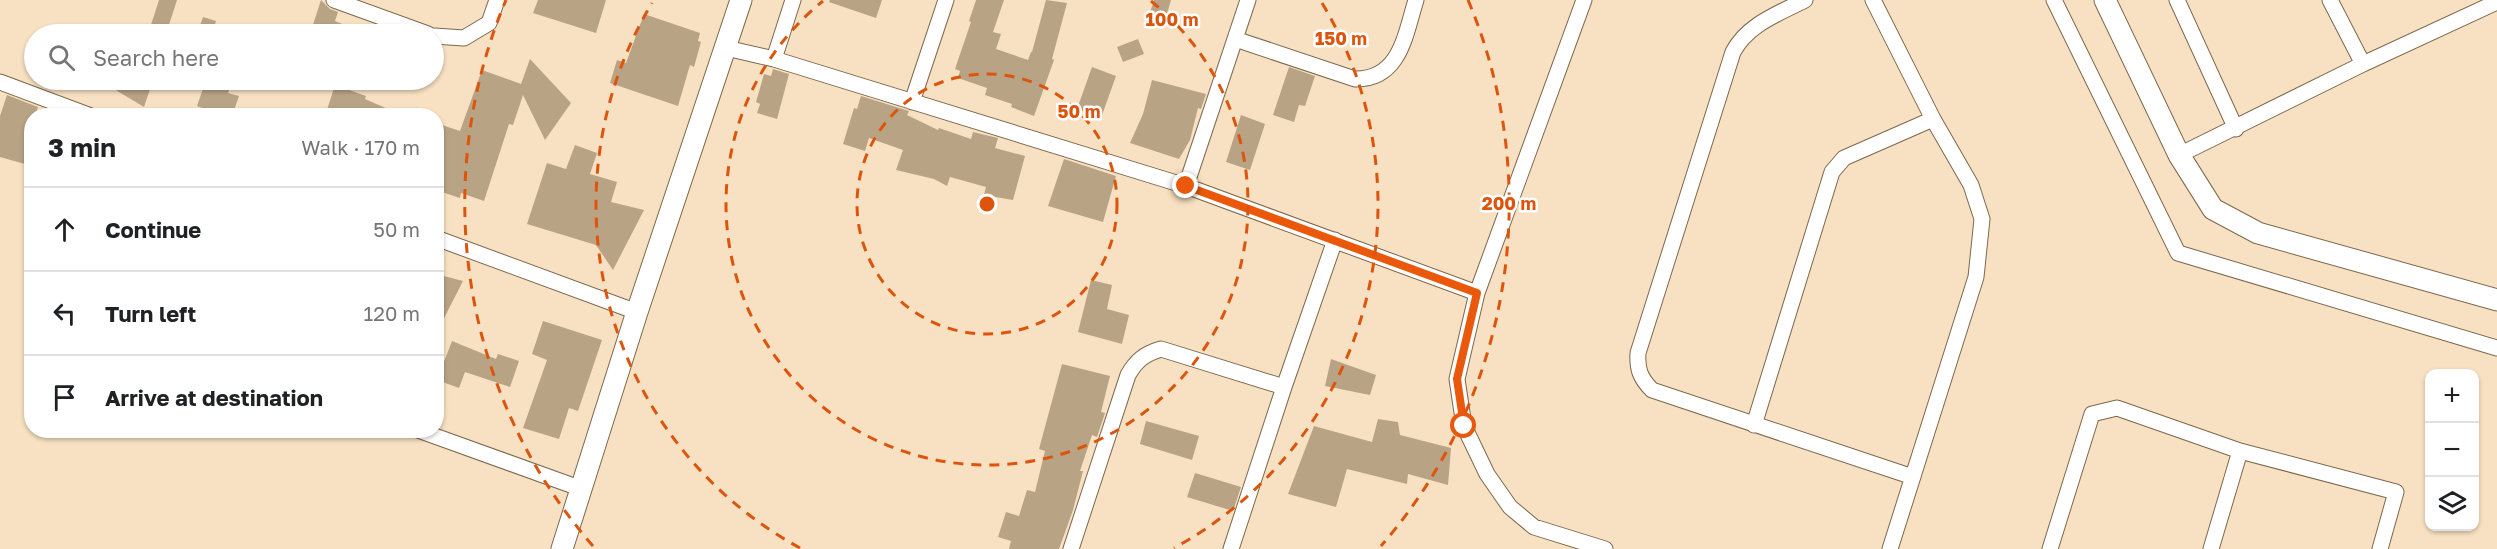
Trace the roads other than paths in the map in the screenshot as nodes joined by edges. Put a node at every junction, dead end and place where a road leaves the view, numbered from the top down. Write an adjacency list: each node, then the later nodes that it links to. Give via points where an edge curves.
1 (334, 0): 16 (street)
2 (497, 0): 17 (street, via 489,23 464,38)
3 (741, 0): 19 (street)
4 (793, 0): 20 (street)
5 (946, 0): 23 (street)
6 (1248, 0): 18 (street)
7 (1416, 0): 18 (street, via 1401,48 1391,65 1368,79 1355,79)
8 (1584, 0): 31 (street)
9 (1805, 0): 36 (street, via 1753,27 1733,52 1638,353 1637,367 1652,390)
10 (1873, 0): 25 (street)
11 (2054, 0): 34 (street, via 2178,254)
12 (2105, 0): 27 (street)
13 (2177, 0): 26 (street)
14 (2330, 0): 21 (street)
15 (2497, 2): 21 (street)
16 (400, 24)
17 (444, 37)
18 (1235, 39): 28 (street)
19 (726, 48): 20 (street); 33 (street)
20 (774, 59): 23 (street)
21 (2363, 64): 26 (street)
22 (0, 82): 24 (street)
23 (912, 102): 28 (street)
24 (70, 108)
25 (1933, 118): 36 (street, via 1844,158 1832,172); 39 (street, via 1971,185 1982,219 1976,277)
26 (2236, 129): 27 (street)
27 (2179, 155): 32 (street, via 2213,209 2258,233)
28 (1186, 186): 29 (street)
29 (1335, 240): 31 (street); 35 (street)
30 (444, 241): 33 (street)
31 (1477, 293): 44 (street, via 1457,379 1464,426 1487,474 1510,507 1534,527)
32 (2497, 300)
33 (638, 312): 40 (street)
34 (2497, 348)
35 (1284, 387): 42 (street, via 1161,349 1136,361); 43 (street)
36 (1754, 425): 39 (street)
37 (440, 438): 40 (street)
38 (2240, 451): 46 (street, via 2117,408 2092,414); 47 (street); 48 (street, via 2396,492)
39 (1913, 477): 45 (street)
40 (582, 489): 41 (street)
41 (562, 549)
42 (1071, 549)
43 (1231, 549)
44 (1605, 549)
45 (1890, 549)
46 (2050, 549)
47 (2211, 549)
48 (2380, 549)

